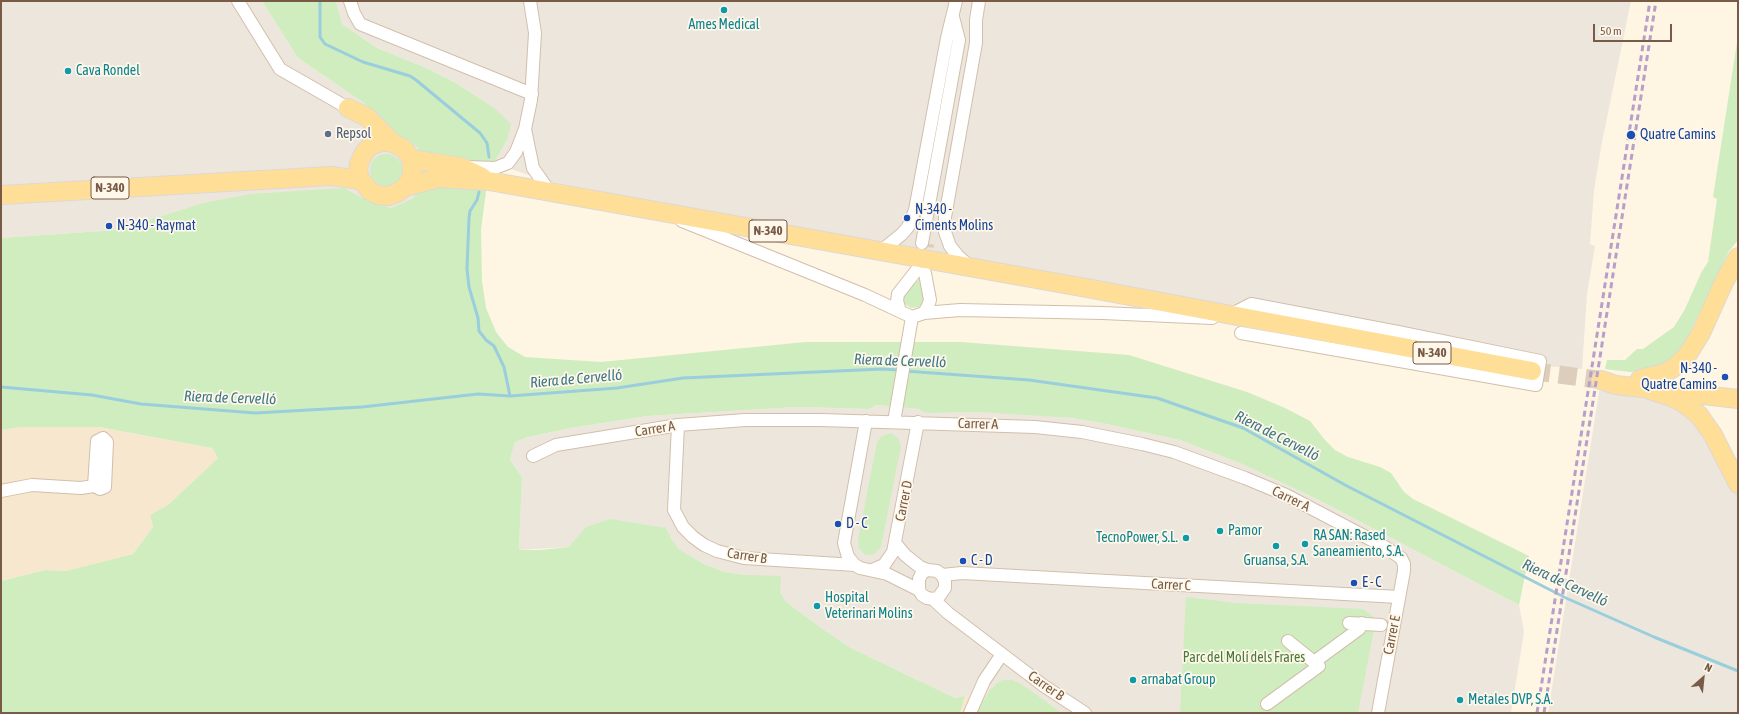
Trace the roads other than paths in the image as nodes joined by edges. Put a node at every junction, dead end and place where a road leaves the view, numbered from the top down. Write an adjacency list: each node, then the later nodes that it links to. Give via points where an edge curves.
1 (238, 1): 9 (street, via 280,70)
2 (350, 1): 8 (street, via 360,24)
3 (530, 1): 8 (street, via 535,32)
4 (956, 1): 6 (street)
5 (979, 1): 7 (street)
6 (953, 16): 7 (street, via 959,40 925,244 965,41); 21 (street, via 916,210 908,227)
7 (976, 20): 23 (street, via 976,43 945,217 945,232 950,246)
8 (532, 94): 10 (street)
9 (348, 108): 11 (main road, via 367,117); 12 (main road, via 366,133)
10 (525, 129): 15 (street, via 512,159); 18 (street, via 534,168)
11 (394, 144): 12 (main road, N-340, via 381,142 370,146); 13 (main road, via 405,150)
12 (361, 158): 14 (main road, N-340, via 340,168); 16 (main road, via 358,173)
13 (411, 159): 15 (main road, N-340, via 461,167); 17 (main road, via 411,178)
14 (331, 176): 16 (main road, N-340); 19 (main road, N-340)
15 (497, 177): 17 (main road, N-340, via 438,178); 18 (main road, N-340)
16 (361, 180): 17 (main road, N-340, via 370,191 378,195 388,196)
17 (405, 187)
18 (549, 191): 20 (main road, N-340)
19 (1, 195)
20 (654, 210): 21 (main road, N-340); 24 (street, via 865,295)
21 (881, 251): 23 (main road, N-340)
22 (1738, 257): 30 (main road, via 1701,334 1688,354 1665,373)
23 (971, 268): 26 (main road, N-340)
24 (900, 312): 25 (street); 25 (street, via 898,294 920,272 930,300 928,306)
25 (918, 315): 27 (street, via 960,310 1103,313); 33 (street, via 910,329)
26 (1230, 315): 27 (main road, N-340); 28 (street, via 1251,304 1540,361 1536,386)
27 (1263, 321): 29 (main road, N-340)
28 (1241, 333)
29 (1532, 371)
30 (1642, 383): 31 (main road); 32 (main road); 38 (main road, via 1682,402 1699,415 1713,435)
31 (1738, 388)
32 (1738, 399)
33 (895, 416): 34 (street, Carrer A); 35 (street, Carrer A)
34 (866, 421): 36 (street, Carrer A, via 745,420); 43 (street, via 844,543 848,557)
35 (918, 422): 41 (street, Carrer D); 42 (street, Carrer A, via 1011,425 1082,432 1174,452 1286,495)
36 (678, 425): 37 (street, Carrer A, via 556,445); 43 (street, Carrer B, via 674,510 683,527 693,537 717,551 744,558)
37 (533, 456)
38 (1738, 484)
39 (94, 486): 40 (street, via 32,486)
40 (1, 491)
41 (896, 544): 44 (street, Carrer D, via 887,562); 45 (street, via 912,561)
42 (1401, 558): 48 (street, Carrer E, via 1404,571)
43 (855, 565): 44 (street, Carrer B)
44 (872, 570): 47 (street, Carrer B)
45 (928, 570): 46 (street, via 937,571); 47 (street, via 922,573 919,579)
46 (942, 575): 48 (street, Carrer C, via 962,573); 49 (street, via 946,581 945,588 942,594)
47 (919, 590): 49 (street, Carrer B, via 922,595)
48 (1399, 597): 59 (street, Carrer E)
49 (933, 599): 54 (street, Carrer B)
50 (1350, 623): 51 (street)
51 (1362, 624): 52 (street); 55 (street, via 1359,629)
52 (1381, 625)
53 (1288, 640): 55 (street)
54 (1002, 654): 57 (street, via 988,674); 58 (street, Carrer B)
55 (1314, 662): 56 (street, via 1318,666)
56 (1267, 704)
57 (970, 713)
58 (1085, 713)
59 (1378, 713)

